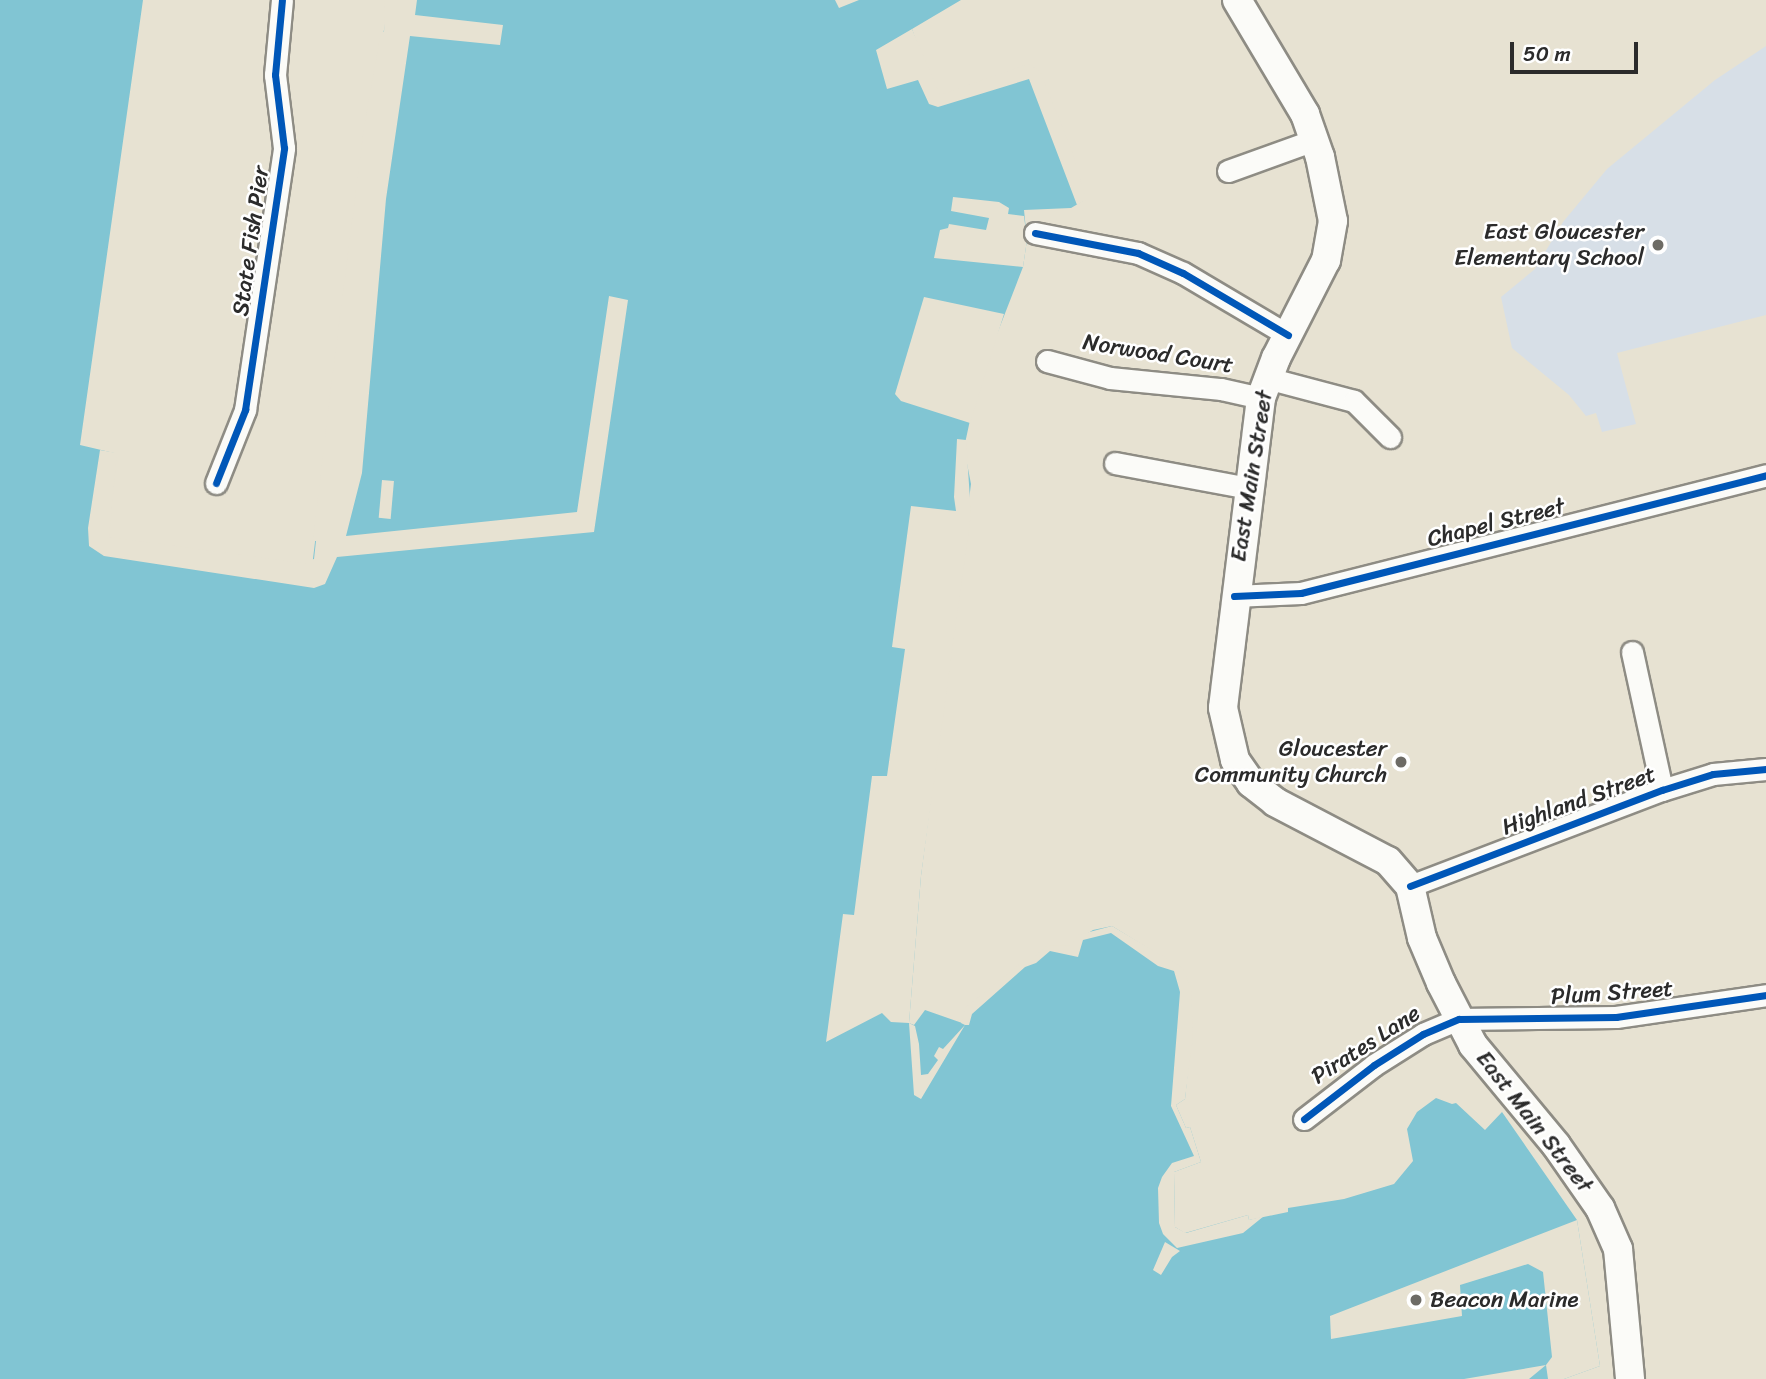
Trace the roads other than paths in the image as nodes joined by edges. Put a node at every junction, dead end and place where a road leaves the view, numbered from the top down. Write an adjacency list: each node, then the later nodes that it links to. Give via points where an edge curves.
1 (282, 0): 12 (street, State Fish Pier, via 275,75 284,148 245,410)
2 (1237, 0): 3 (main road, East Main Street, via 1289,83)
3 (1314, 140): 4 (street); 6 (main road, East Main Street, via 1333,221 1326,260)
4 (1228, 171)
5 (1035, 233): 6 (street, via 1138,253 1183,273)
6 (1288, 335): 8 (main road, East Main Street)
7 (1047, 361): 8 (street, Norwood Court, via 1111,378 1221,389)
8 (1264, 388): 9 (street, Norwood Court, via 1354,401); 13 (main road, East Main Street)
9 (1390, 437)
10 (1115, 463): 13 (street)
11 (1766, 475): 14 (street, Chapel Street, via 1301,593)
12 (216, 483)
13 (1248, 488): 14 (main road, East Main Street)
14 (1234, 596): 18 (main road, East Main Street, via 1223,708 1235,760 1251,783 1275,802 1388,861)
15 (1632, 652): 17 (street)
16 (1766, 769): 17 (street, Highland Street, via 1713,774)
17 (1662, 790): 18 (street, Highland Street)
18 (1410, 886): 20 (main road, East Main Street, via 1422,938)
19 (1766, 995): 20 (street, Plum Street, via 1616,1017)
20 (1459, 1019): 21 (street, Pirates Lane, via 1423,1034 1374,1065); 22 (main road, East Main Street, via 1474,1045 1556,1145 1600,1208 1618,1249)
21 (1304, 1119)
22 (1630, 1379)

